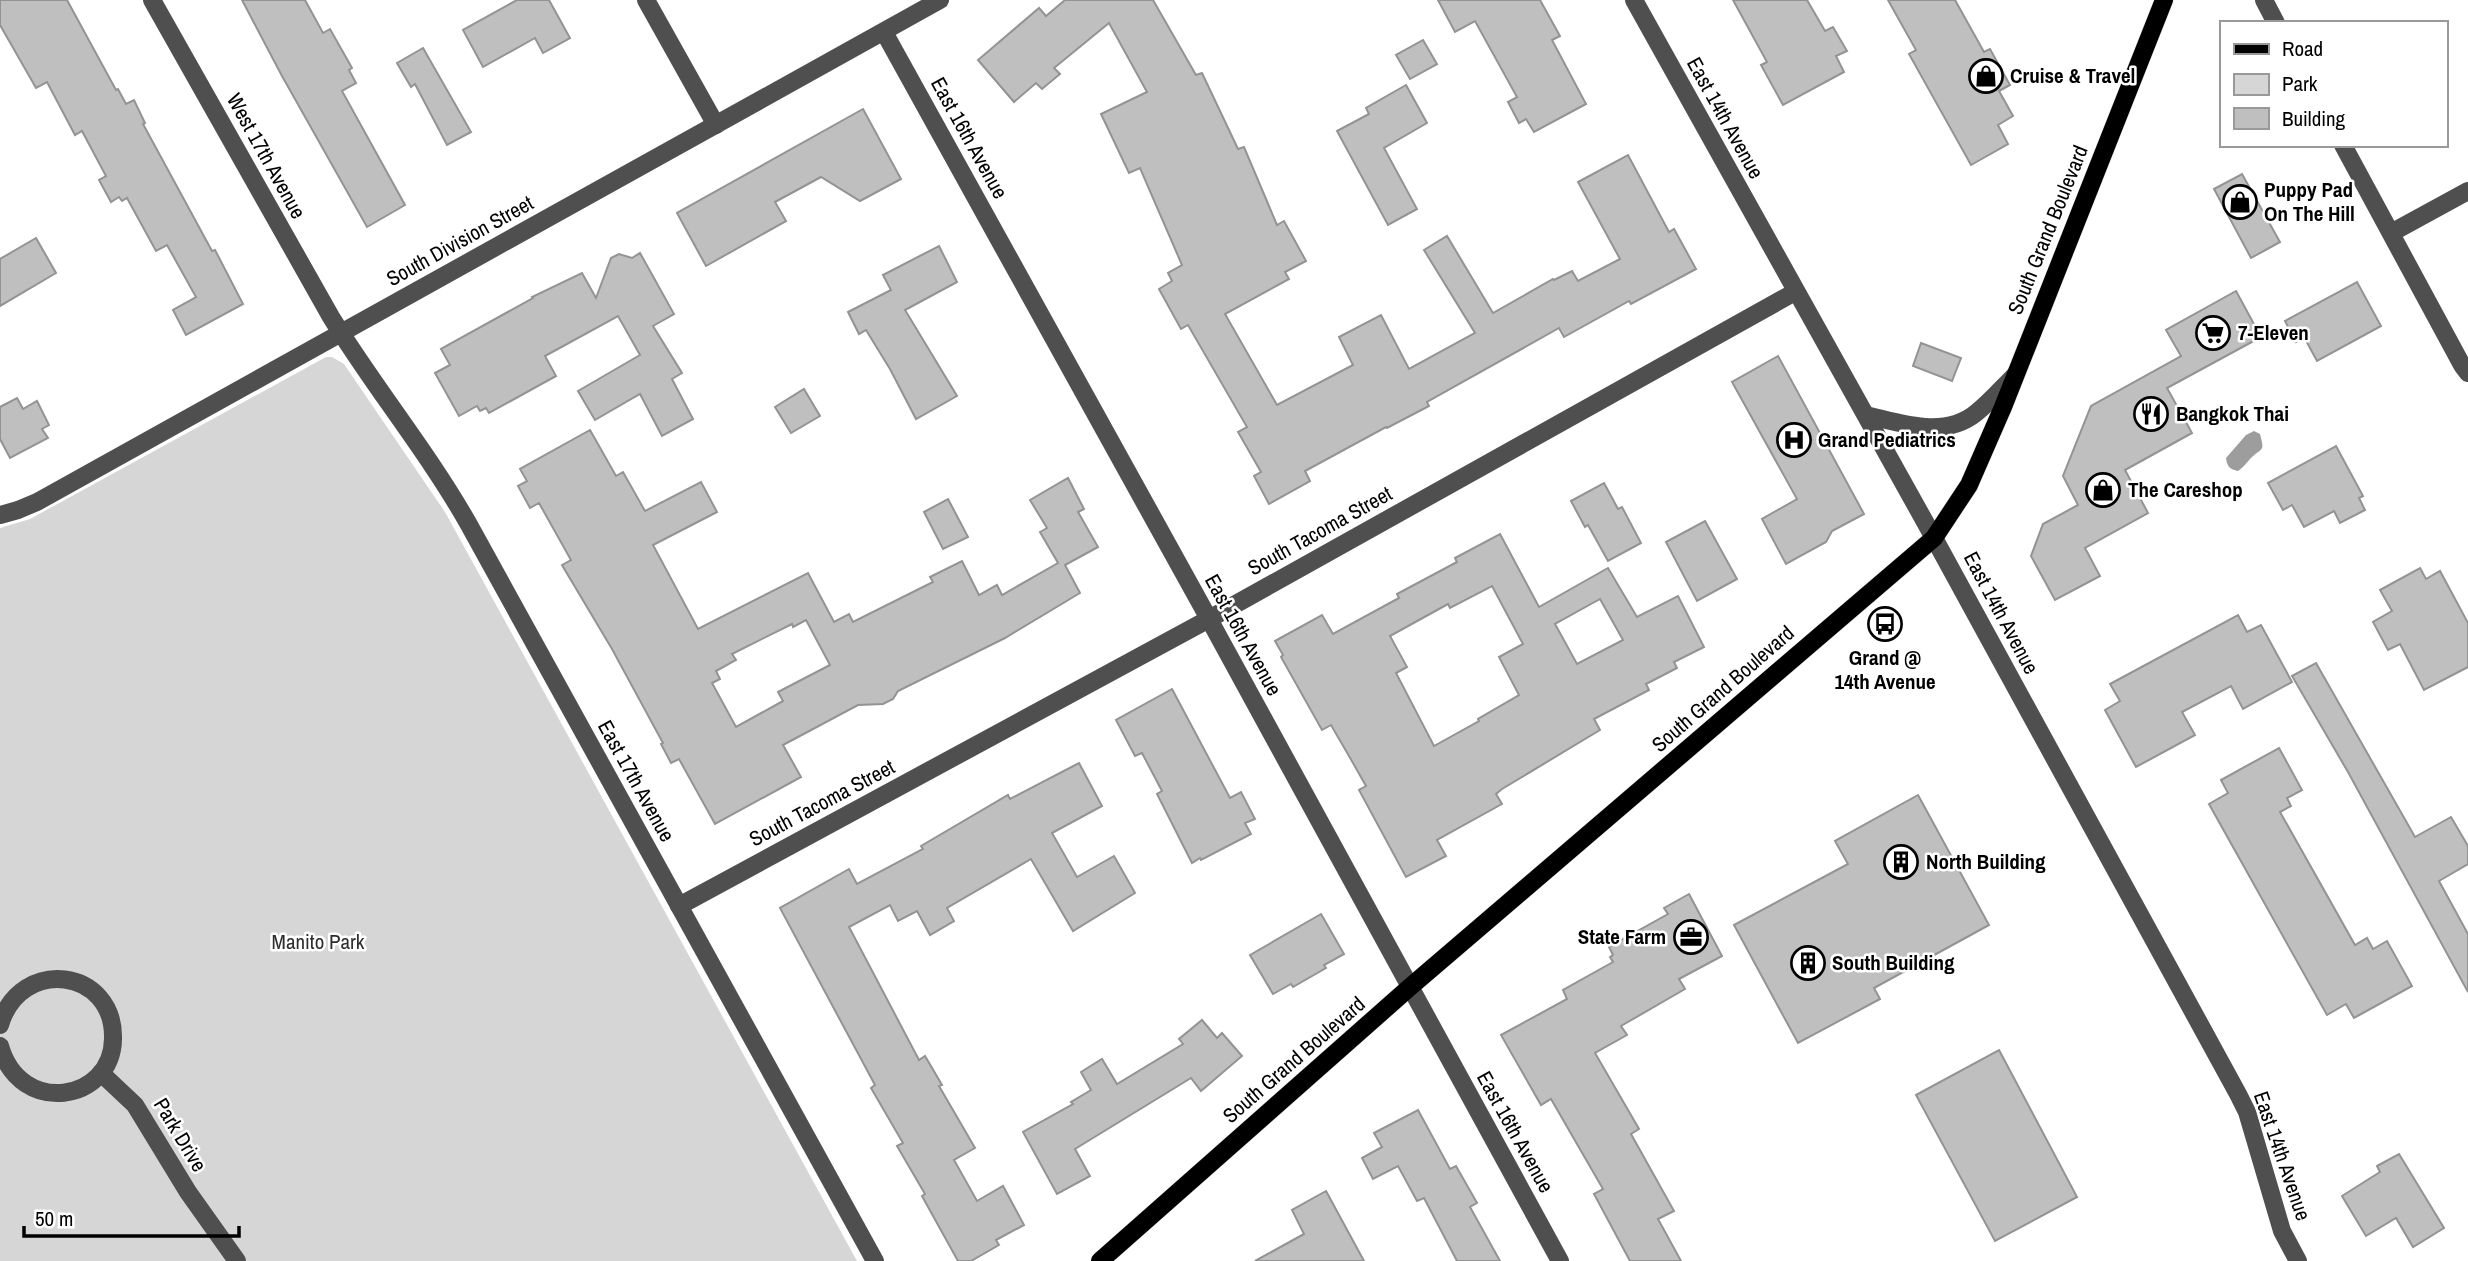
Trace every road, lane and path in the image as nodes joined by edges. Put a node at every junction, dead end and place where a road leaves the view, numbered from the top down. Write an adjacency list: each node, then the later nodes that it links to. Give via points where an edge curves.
1 (152, 0): 14 (street, West 17th Avenue)
2 (646, 0): 9 (street)
3 (940, 0): 8 (street, South Division Street)
4 (1634, 0): 13 (street, East 14th Avenue)
5 (2164, 0): 16 (main road, South Grand Boulevard)
6 (2264, 0): 7 (street)
7 (2275, 21)
8 (884, 32): 9 (street, South Division Street); 20 (street, East 16th Avenue)
9 (716, 125): 14 (street, South Division Street)
10 (2344, 147): 12 (street)
11 (2468, 191): 12 (street)
12 (2391, 233): 15 (street)
13 (1795, 292): 17 (street, East 14th Avenue); 20 (street, South Tacoma Street)
14 (341, 334): 18 (street, South Division Street, via 37,502); 21 (street, East 17th Avenue, via 454,498)
15 (2468, 373)
16 (2015, 376): 17 (street, via 1974,415 1950,426 1925,428); 19 (main road, South Grand Boulevard, via 1969,485)
17 (1866, 415): 19 (street, East 14th Avenue)
18 (0, 515)
19 (1934, 538): 22 (main road, South Grand Boulevard); 30 (street, East 14th Avenue, via 2247,1112 2282,1231)
20 (1209, 619): 21 (street, South Tacoma Street); 22 (street, East 16th Avenue)
21 (679, 906): 27 (street, East 17th Avenue)
22 (1410, 987): 28 (main road, South Grand Boulevard); 29 (street, East 16th Avenue)
23 (0, 1025): 25 (street, via 12,999 38,981 54,978 86,986 108,1010 113,1026 114,1043)
24 (0, 1046): 25 (street, via 13,1074 41,1091 74,1091)
25 (101, 1073): 26 (street, Park Drive, via 135,1105 182,1184)
26 (237, 1261)
27 (875, 1261)
28 (1100, 1261)
29 (1560, 1261)
30 (2298, 1261)

